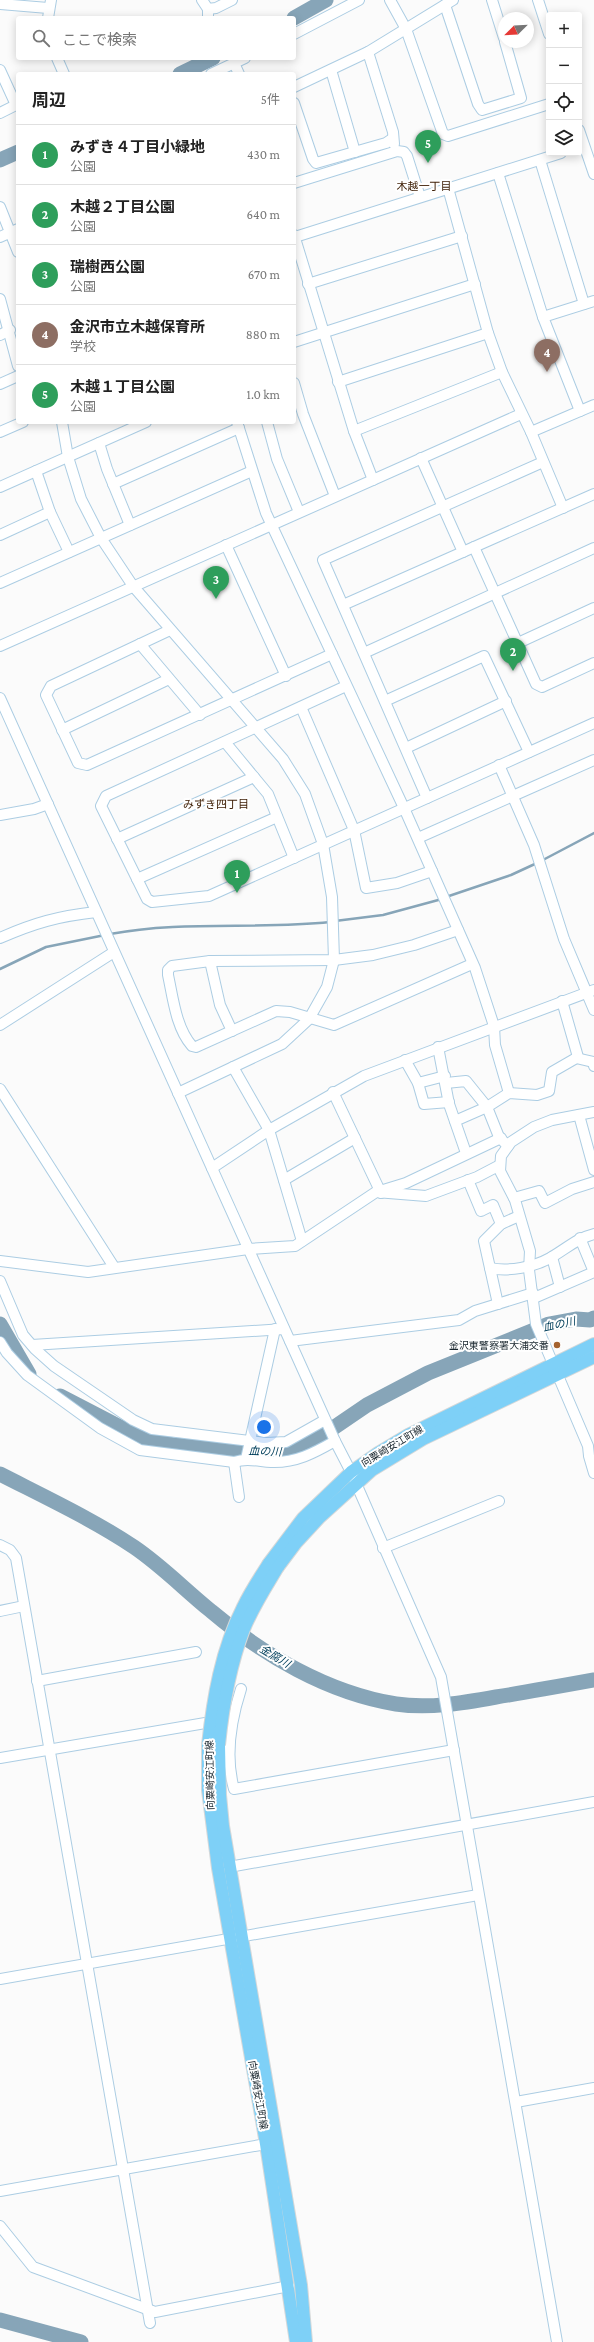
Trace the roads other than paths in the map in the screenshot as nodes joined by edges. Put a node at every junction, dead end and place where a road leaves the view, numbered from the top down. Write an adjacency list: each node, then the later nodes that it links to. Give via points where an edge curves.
1 (202, 0): 10 (street)
2 (232, 0): 10 (street)
3 (359, 0): 14 (street)
4 (390, 0): 13 (street)
5 (492, 0): 11 (street)
6 (538, 0): 12 (street)
7 (449, 2): 13 (street); 25 (street, via 478,104 482,110)
8 (0, 4): 9 (street)
9 (49, 9)
10 (208, 14)
11 (498, 19)
12 (546, 25)
13 (406, 29): 16 (street); 30 (street, via 443,134 448,136)
14 (296, 33)
15 (507, 48): 25 (street)
16 (368, 52): 20 (street); 32 (street, via 393,132)
17 (58, 60): 21 (street)
18 (228, 61): 22 (street); 23 (street)
19 (0, 70): 26 (street)
20 (331, 70): 24 (street); 35 (street)
21 (63, 72)
22 (214, 72)
23 (237, 72)
24 (296, 86)
25 (521, 98): 30 (street)
26 (16, 103)
27 (16, 105): 31 (street)
28 (546, 105): 30 (street)
29 (296, 109): 35 (street, via 316,163)
30 (526, 111)
31 (0, 113)
32 (392, 139): 34 (street); 35 (street)
33 (582, 147): 39 (street)
34 (397, 151): 40 (street); 42 (street, via 404,152 407,156)
35 (355, 152)
36 (552, 156): 37 (street)
37 (540, 160): 38 (street); 52 (street)
38 (498, 173): 41 (street); 53 (street)
39 (594, 174)
40 (296, 182)
41 (448, 188): 42 (street); 46 (street)
42 (420, 197): 45 (street)
43 (0, 207): 44 (street)
44 (15, 230): 47 (street)
45 (296, 235)
46 (462, 236): 49 (street); 50 (street)
47 (0, 237)
48 (296, 243): 49 (street)
49 (308, 284): 55 (street)
50 (475, 284): 55 (street); 56 (street)
51 (0, 299): 54 (street)
52 (589, 303): 53 (street)
53 (543, 316): 66 (street)
54 (10, 330): 57 (street); 59 (street)
55 (322, 333): 58 (street); 62 (street)
56 (488, 333): 60 (street); 62 (street)
57 (0, 335)
58 (296, 341)
59 (16, 357)
60 (502, 372): 67 (street); 73 (street)
61 (16, 377): 63 (street)
62 (338, 382): 73 (street)
63 (0, 384)
64 (296, 390): 86 (street)
65 (594, 405): 66 (street)
66 (580, 411): 75 (street)
67 (520, 414): 75 (street); 78 (street)
68 (18, 424): 74 (street)
69 (62, 424): 77 (street)
70 (142, 424): 76 (street)
71 (268, 424): 90 (street, via 277,459)
72 (238, 425): 81 (street); 83 (street)
73 (354, 431): 82 (street)
74 (0, 432)
75 (531, 432): 79 (street)
76 (99, 443): 77 (street); 83 (street)
77 (68, 457): 80 (street); 94 (street, via 81,499)
78 (421, 458): 82 (street); 87 (street)
79 (543, 462): 87 (street); 88 (street)
80 (36, 471): 84 (street); 89 (street)
81 (252, 471): 91 (street); 92 (street)
82 (373, 480): 86 (street)
83 (113, 484): 91 (street)
84 (0, 487)
85 (594, 494): 88 (street)
86 (335, 496): 90 (street)
87 (442, 507): 99 (street); 103 (street, via 324,560)
88 (563, 508): 96 (street)
89 (50, 512): 93 (street); 98 (street)
90 (299, 512): 92 (street)
91 (130, 525): 94 (street)
92 (271, 525): 95 (street); 110 (street)
93 (0, 536)
94 (101, 538): 98 (street); 101 (street)
95 (226, 545): 101 (street); 112 (street)
96 (474, 547): 99 (street); 102 (street)
97 (594, 548): 102 (street)
98 (69, 552): 100 (street)
99 (463, 552): 103 (street)
100 (0, 583)
101 (133, 586): 105 (street); 108 (street)
102 (495, 594): 106 (street); 109 (street)
103 (343, 605): 109 (street)
104 (594, 608): 106 (street)
105 (170, 630): 107 (street); 116 (street)
106 (518, 643): 111 (street, via 536,684 542,687)
107 (140, 644): 113 (street); 123 (street, via 48,690 46,695)
108 (0, 646)
109 (364, 653): 117 (street)
110 (332, 654): 112 (street); 114 (street)
111 (594, 663)
112 (286, 676): 116 (street)
113 (169, 679): 120 (street); 123 (street)
114 (346, 686): 119 (street); 133 (street)
115 (0, 698): 132 (street)
116 (232, 701): 120 (street); 122 (street)
117 (385, 701): 118 (street, via 484,656); 125 (street)
118 (506, 701): 125 (street); 126 (street)
119 (301, 707): 122 (street); 136 (street)
120 (200, 715): 123 (street, via 86,765 78,763)
121 (594, 722): 126 (street)
122 (257, 728): 124 (street); 139 (street, via 283,759 304,794)
123 (62, 730)
124 (225, 742): 129 (street); 138 (street, via 106,796 101,806)
125 (406, 748): 131 (street)
126 (529, 752): 128 (street)
127 (594, 760): 130 (street)
128 (499, 765): 130 (street); 131 (street)
129 (254, 777): 135 (street, via 268,794); 138 (street)
130 (514, 797): 137 (street); 150 (street, via 541,864 564,938)
131 (427, 798): 133 (street)
132 (48, 804): 134 (street); 143 (street)
133 (404, 808): 136 (street); 137 (street)
134 (0, 815)
135 (277, 817): 140 (street); 142 (street)
136 (354, 830): 139 (street); 141 (street, via 366,888 397,883)
137 (418, 838): 141 (street)
138 (117, 839): 142 (street)
139 (323, 844): 140 (street); 147 (street, via 332,897)
140 (294, 858): 142 (street, via 209,896 152,902 146,899)
141 (432, 871): 144 (street)
142 (137, 879)
143 (96, 912): 145 (street, via 62,916 33,924); 146 (street)
144 (458, 930): 147 (street, via 373,956); 149 (street)
145 (0, 938)
146 (112, 947): 154 (street); 166 (street)
147 (334, 960): 148 (street); 153 (street, via 327,987)
148 (210, 962): 156 (street, via 220,1005); 156 (street, via 172,966 168,970 176,1010 187,1041 192,1046 196,1047)
149 (472, 964): 153 (street, via 334,1025); 155 (street)
150 (590, 991): 151 (street); 152 (street)
151 (562, 1001): 155 (street); 158 (street, via 574,1037 578,1057)
152 (594, 1010)
153 (308, 1019): 156 (street, via 290,1012 276,1011); 161 (street, via 282,1044)
154 (0, 1025)
155 (494, 1026): 157 (street); 167 (street, via 495,1045)
156 (232, 1031)
157 (438, 1047): 159 (street); 162 (street)
158 (576, 1058): 160 (street); 167 (street, via 552,1072 549,1091 537,1094)
159 (405, 1060): 163 (street); 165 (street, via 364,1076)
160 (594, 1063)
161 (233, 1067): 166 (street); 173 (street)
162 (446, 1080): 163 (street); 168 (street); 169 (street, via 466,1081)
163 (418, 1083): 168 (street, via 424,1104)
164 (0, 1089): 194 (street)
165 (333, 1092): 173 (street); 174 (street)
166 (178, 1093): 178 (street)
167 (509, 1093): 169 (street)
168 (449, 1102): 172 (street)
169 (487, 1107): 172 (street); 175 (street)
170 (594, 1112): 171 (street)
171 (579, 1115): 175 (street, via 567,1116 534,1127); 179 (street)
172 (455, 1121): 176 (street)
173 (269, 1130): 178 (street); 180 (street)
174 (355, 1138): 180 (street); 183 (street)
175 (505, 1142): 176 (street); 177 (street)
176 (466, 1154): 183 (street, via 449,1164)
177 (500, 1165): 181 (street); 184 (street, via 500,1171)
178 (212, 1168): 190 (street)
179 (594, 1170)
180 (284, 1180): 189 (street)
181 (468, 1180): 183 (street, via 426,1196); 186 (street, via 481,1211 493,1205)
182 (594, 1182): 184 (street, via 545,1202 539,1191)
183 (381, 1192): 189 (street, via 361,1200)
184 (514, 1198): 185 (street)
185 (519, 1216): 186 (street); 193 (street, via 530,1250)
186 (501, 1224): 195 (street, via 484,1241)
187 (594, 1234): 188 (street)
188 (580, 1238): 191 (street); 196 (street)
189 (302, 1241): 190 (street, via 295,1246)
190 (248, 1249): 194 (street); 201 (street)
191 (552, 1257): 193 (street); 198 (street)
192 (0, 1261): 194 (street, via 88,1272)
193 (529, 1265): 195 (street, via 504,1271); 199 (street)
194 (114, 1267)
195 (490, 1268): 200 (street)
196 (594, 1272): 198 (street)
197 (0, 1281): 205 (street, via 23,1335)
198 (560, 1287): 199 (street)
199 (534, 1296): 200 (street); 207 (street, via 539,1329)
200 (498, 1304): 202 (street, via 459,1320)
201 (280, 1329): 202 (street); 205 (street); 209 (street)
202 (290, 1341): 208 (street)
203 (0, 1342): 212 (street, via 27,1375 100,1428 140,1450)
204 (594, 1344): 207 (main road, 向粟崎安江町線)
205 (32, 1345): 209 (street, via 54,1366 133,1420 152,1428)
206 (594, 1357): 207 (main road, 向粟崎安江町線)
207 (556, 1369): 213 (street, via 588,1446); 214 (main road, 向粟崎安江町線, via 408,1435 378,1453)
208 (325, 1420): 209 (street, via 286,1442); 210 (street)
209 (249, 1441): 211 (street)
210 (335, 1441): 211 (street, via 313,1454 295,1460 271,1462); 214 (street)
211 (246, 1458): 212 (street)
212 (234, 1462): 215 (street)
213 (594, 1473)
214 (353, 1478): 218 (street); 225 (main road, 向粟崎安江町線, bridge, via 303,1518 243,1608 229,1640 215,1694)
215 (239, 1497)
216 (499, 1500): 218 (street)
217 (0, 1545): 219 (street, via 10,1550 16,1558)
218 (383, 1548): 227 (street, via 441,1677)
219 (24, 1606): 220 (street); 222 (street)
220 (0, 1610)
221 (196, 1652): 222 (street)
222 (37, 1681): 226 (street)
223 (241, 1689): 224 (street)
224 (234, 1719): 226 (street); 227 (street, via 230,1739 231,1777 234,1789)
225 (213, 1745): 231 (main road, 向粟崎安江町線); 234 (main road, 向粟崎安江町線, via 210,1813)
226 (49, 1750): 228 (street); 235 (street)
227 (454, 1750): 230 (street)
228 (0, 1758)
229 (594, 1802): 230 (street)
230 (466, 1824): 231 (street); 232 (street)
231 (229, 1867): 233 (main road, 向粟崎安江町線)
232 (478, 1895): 233 (street); 238 (street)
233 (242, 1937): 234 (street); 247 (main road, 向粟崎安江町線, via 301,2285)
234 (230, 1939): 235 (street); 239 (main road, 向粟崎安江町線)
235 (87, 1964): 236 (street); 240 (street)
236 (0, 1979)
237 (594, 2088): 238 (street)
238 (516, 2102): 248 (street)
239 (266, 2144): 240 (street); 243 (main road, 向粟崎安江町線)
240 (123, 2170): 241 (street); 244 (street)
241 (0, 2192)
242 (0, 2226): 244 (street, via 33,2267)
243 (289, 2286): 244 (street, via 155,2312); 246 (main road, 向粟崎安江町線)
244 (148, 2309): 245 (street)
245 (150, 2323)
246 (296, 2342)
247 (306, 2342)
248 (557, 2342)

